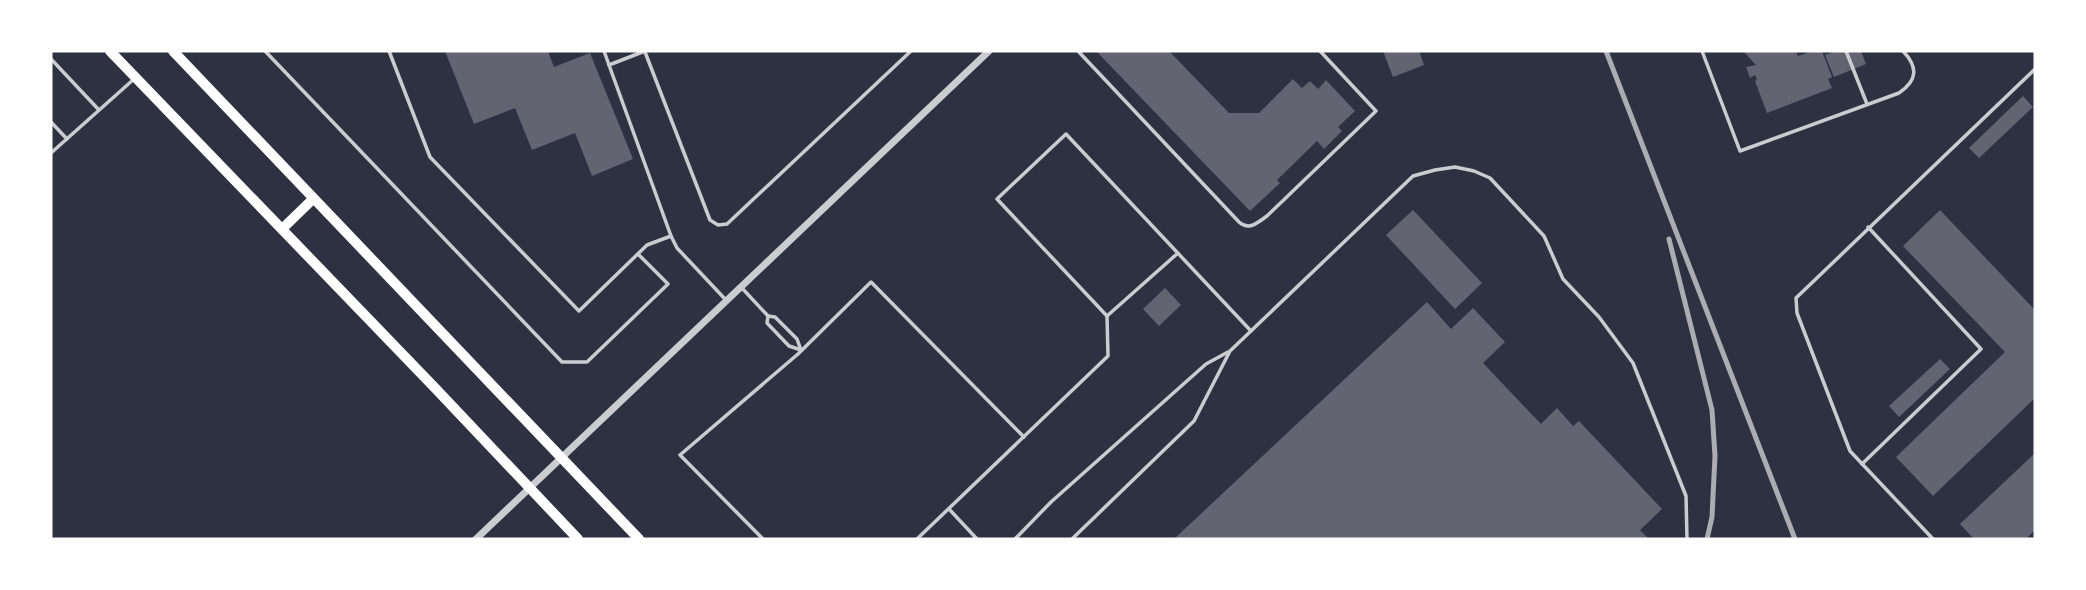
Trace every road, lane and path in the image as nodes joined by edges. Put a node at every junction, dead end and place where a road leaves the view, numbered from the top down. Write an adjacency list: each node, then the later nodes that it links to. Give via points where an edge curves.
1 (110, 51): 17 (main road)
2 (173, 51): 23 (main road)
3 (265, 51): 28 (lane, via 562,362 587,362 668,284)
4 (389, 51): 28 (lane, via 430,157 579,311)
5 (604, 51): 15 (lane)
6 (646, 51): 7 (lane, via 710,220 718,225 727,224); 15 (lane)
7 (911, 51)
8 (989, 51): 29 (street)
9 (1078, 51): 10 (lane, via 1239,222 1251,227 1376,111)
10 (1320, 51)
11 (1702, 51): 18 (lane, via 1740,151)
12 (1846, 51): 18 (lane)
13 (1903, 51): 18 (lane, via 1914,65 1912,81 1899,93)
14 (51, 59): 19 (lane)
15 (609, 65): 26 (lane)
16 (2035, 69): 24 (lane)
17 (135, 77): 19 (lane); 25 (main road)
18 (1867, 105)
19 (99, 110): 21 (lane)
20 (51, 122): 21 (lane)
21 (67, 139): 22 (lane)
22 (51, 153)
23 (313, 199): 25 (main road); 37 (main road)
24 (1868, 227): 38 (lane, via 1799,293 1795,304 1847,445); 38 (lane, via 1981,349)
25 (282, 229): 39 (main road)
26 (670, 236): 28 (lane, via 646,245); 30 (lane)
27 (1178, 253): 32 (lane); 32 (lane, via 1066,134 997,199); 33 (lane)
28 (638, 254)
29 (740, 287): 30 (street); 31 (lane)
30 (726, 300): 37 (street)
31 (768, 316): 34 (lane, via 775,317 797,339); 34 (lane, via 767,323 789,346)
32 (1107, 316): 36 (lane, via 1108,356)
33 (1251, 331): 35 (lane); 49 (lane, via 1413,176 1455,167 1490,178 1544,236 1563,279 1633,363 1686,496)
34 (801, 350): 36 (lane, via 871,282); 44 (lane, via 680,455)
35 (1230, 351): 47 (lane, via 1206,363); 48 (lane, via 1194,421)
36 (1024, 437): 40 (lane)
37 (562, 458): 39 (street); 43 (main road)
38 (1862, 464): 50 (lane)
39 (530, 489): 41 (street); 42 (main road)
40 (949, 509): 45 (lane); 46 (lane)
41 (477, 539)
42 (578, 539)
43 (639, 539)
44 (763, 539)
45 (917, 539)
46 (977, 539)
47 (1015, 539)
48 (1072, 539)
49 (1687, 539)
50 (1933, 539)

